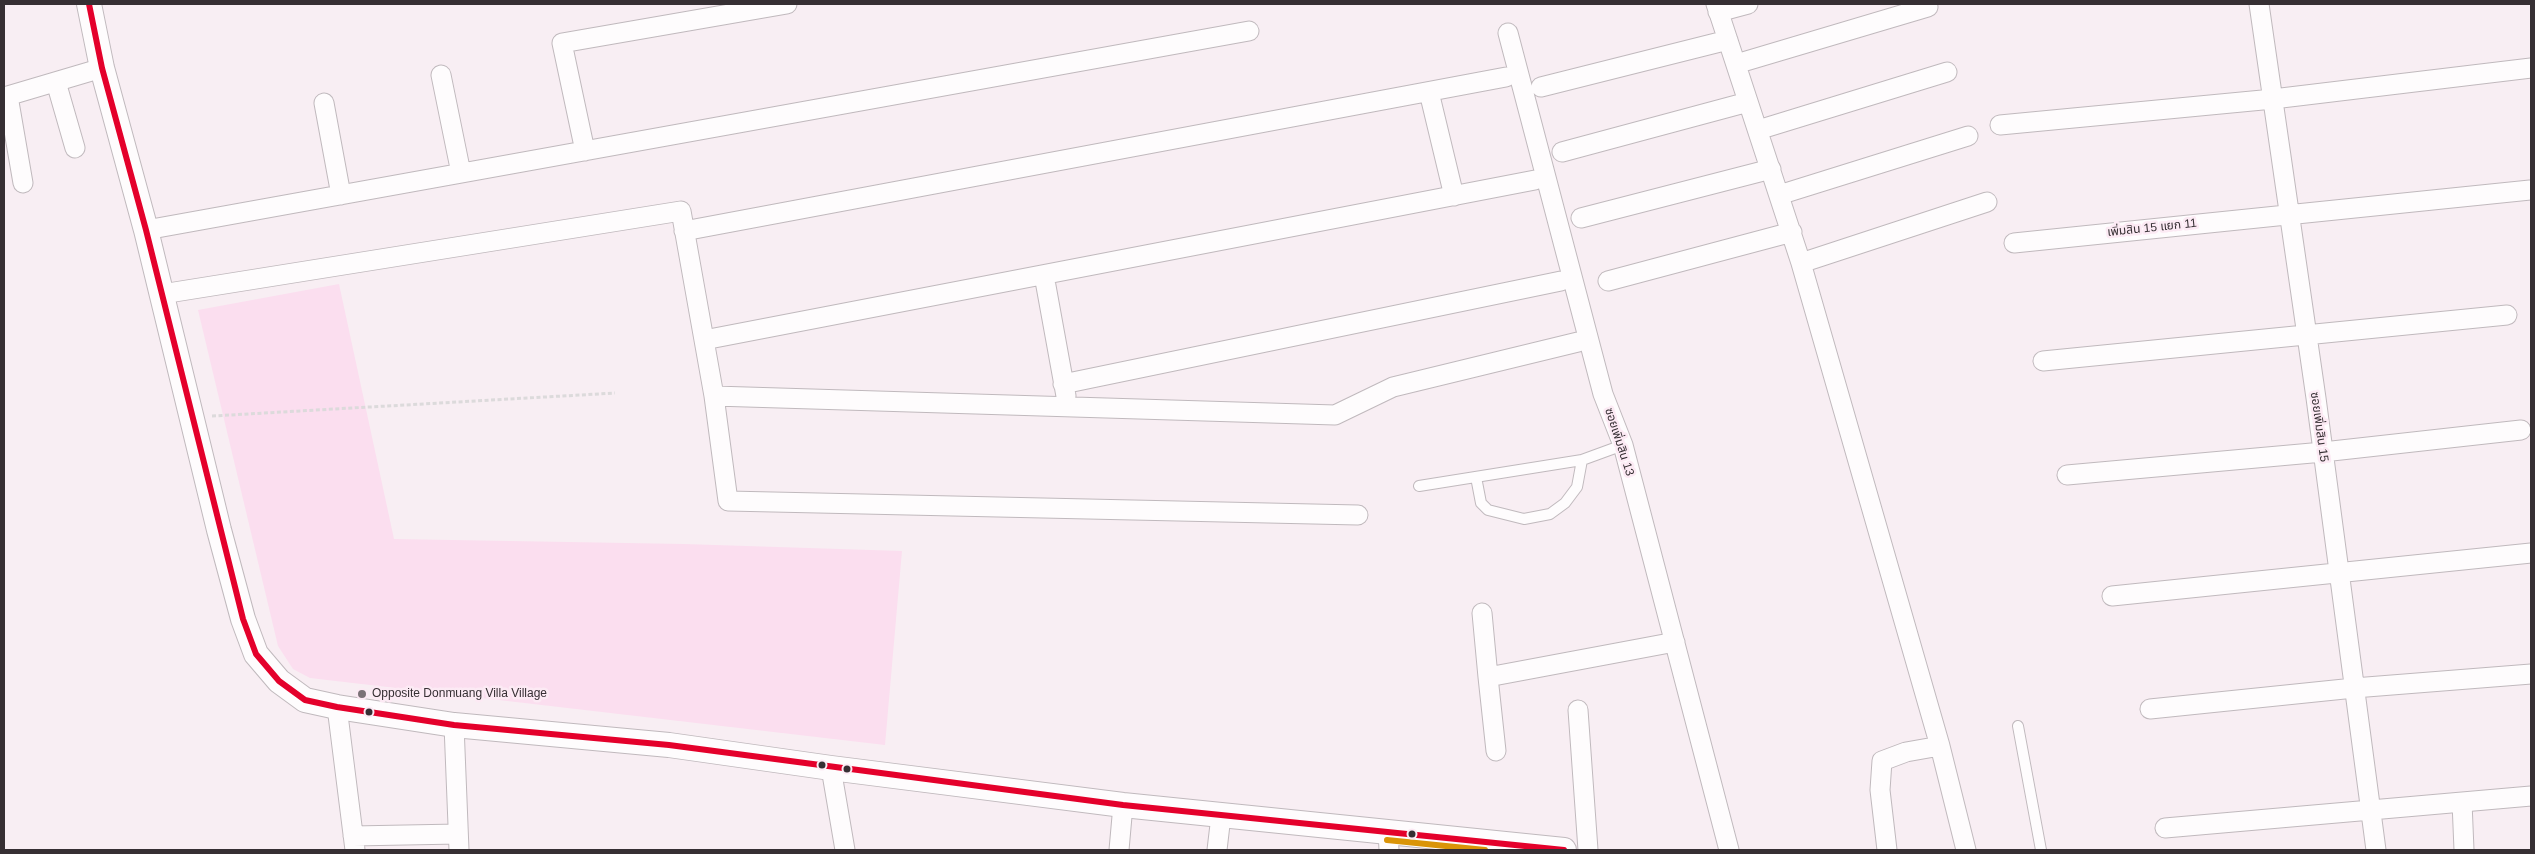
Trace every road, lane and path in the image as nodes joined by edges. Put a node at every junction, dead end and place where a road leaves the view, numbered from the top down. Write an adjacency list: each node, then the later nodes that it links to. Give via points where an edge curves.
1 (89, 4): 11 (street)
2 (787, 4): 27 (street, via 562,43)
3 (1748, 4): 6 (street)
4 (2259, 4): 20 (street, ซอยเพิ่มสิน 15)
5 (1928, 7): 10 (street)
6 (1717, 8): 9 (street)
7 (1249, 31): 27 (street)
8 (1508, 33): 60 (street, ซอยเพิ่มสิน 13, via 1603,394)
9 (1728, 40): 10 (street); 17 (street)
10 (1736, 64): 21 (street)
11 (102, 68): 16 (street); 40 (street)
12 (2531, 68): 20 (street)
13 (1947, 72): 24 (street)
14 (441, 75): 30 (street)
15 (1506, 77): 18 (street)
16 (56, 82): 19 (street); 26 (street)
17 (1541, 87)
18 (1429, 92): 36 (street); 41 (street)
19 (6, 97): 32 (street)
20 (2273, 99): 23 (street); 38 (street, ซอยเพิ่มสิน 15)
21 (1748, 102): 24 (street); 28 (street)
22 (324, 103): 34 (street)
23 (2000, 125)
24 (1758, 130): 29 (street)
25 (1968, 136): 35 (street)
26 (75, 148)
27 (585, 151): 30 (street)
28 (1562, 152)
29 (1770, 169): 35 (street); 39 (street)
30 (461, 173): 34 (street)
31 (1535, 180): 36 (street)
32 (23, 183)
33 (2530, 190): 38 (street, เพิ่มสิน 15 แยก 11)
34 (341, 195): 40 (street)
35 (1779, 195): 42 (street)
36 (1454, 196): 45 (street)
37 (1987, 202): 44 (street)
38 (2290, 214): 43 (street, เพิ่มสิน 15 แยก 11); 50 (street, ซอยเพิ่มสิน 15)
39 (1581, 218)
40 (146, 230): 48 (street)
41 (684, 231): 48 (street, via 681,211); 51 (street)
42 (1792, 232): 44 (street); 47 (street)
43 (2014, 243)
44 (1802, 263): 80 (street)
45 (1044, 275): 51 (street); 54 (street)
46 (1561, 281): 54 (street)
47 (1608, 281)
48 (162, 294): 58 (street)
49 (2507, 315): 50 (street)
50 (2306, 334): 53 (street); 61 (street, ซอยเพิ่มสิน 15)
51 (704, 340): 56 (street)
52 (1578, 342): 57 (street, via 1393,387 1335,415)
53 (2043, 361)
54 (1063, 384): 57 (street)
55 (615, 393): 58 (path)
56 (714, 396): 57 (street); 66 (street, via 728,501)
57 (1068, 407)
58 (192, 418): 75 (street, via 229,571 256,654 279,681 305,700)
59 (2521, 430): 61 (street)
60 (1623, 445): 62 (lane); 71 (street, ซอยเพิ่มสิน 13)
61 (2323, 452): 63 (street); 68 (street, ซอยเพิ่มสิน 15)
62 (1582, 460): 64 (lane); 64 (lane, via 1577,487 1566,503 1550,514 1524,519 1488,510 1481,503)
63 (2067, 475)
64 (1476, 477): 65 (lane)
65 (1419, 486)
66 (1358, 515)
67 (2531, 553): 68 (street)
68 (2339, 572): 69 (street); 74 (street, ซอยเพิ่มสิน 15)
69 (2112, 596)
70 (1482, 613): 73 (street)
71 (1674, 642): 73 (street); 97 (street, ซอยเพิ่มสิน 13)
72 (2531, 674): 74 (street)
73 (1488, 676): 81 (street)
74 (2354, 688): 76 (street); 86 (street, ซอยเพิ่มสิน 15)
75 (337, 707): 78 (street); 91 (street)
76 (2150, 709)
77 (1578, 710): 96 (street)
78 (454, 725): 82 (street, via 668,744); 90 (street)
79 (2018, 726): 100 (lane)
80 (1940, 746): 98 (street, via 1906,752 1882,761 1880,790); 99 (street)
81 (1496, 751)
82 (831, 768): 85 (street); 92 (street)
83 (2531, 796): 84 (street)
84 (2462, 802): 86 (street); 102 (street)
85 (1123, 805): 87 (street); 93 (street)
86 (2370, 810): 88 (street); 101 (street, ซอยเพิ่มสิน 15)
87 (1221, 816): 89 (street); 94 (street)
88 (2166, 828)
89 (1389, 841): 95 (street)
90 (459, 842): 91 (street)
91 (354, 843)
92 (845, 850)
93 (1119, 850)
94 (1217, 850)
95 (1564, 850)
96 (1588, 850)
97 (1729, 850)
98 (1887, 850)
99 (1966, 850)
100 (2041, 850)
101 (2376, 850)
102 (2464, 850)

